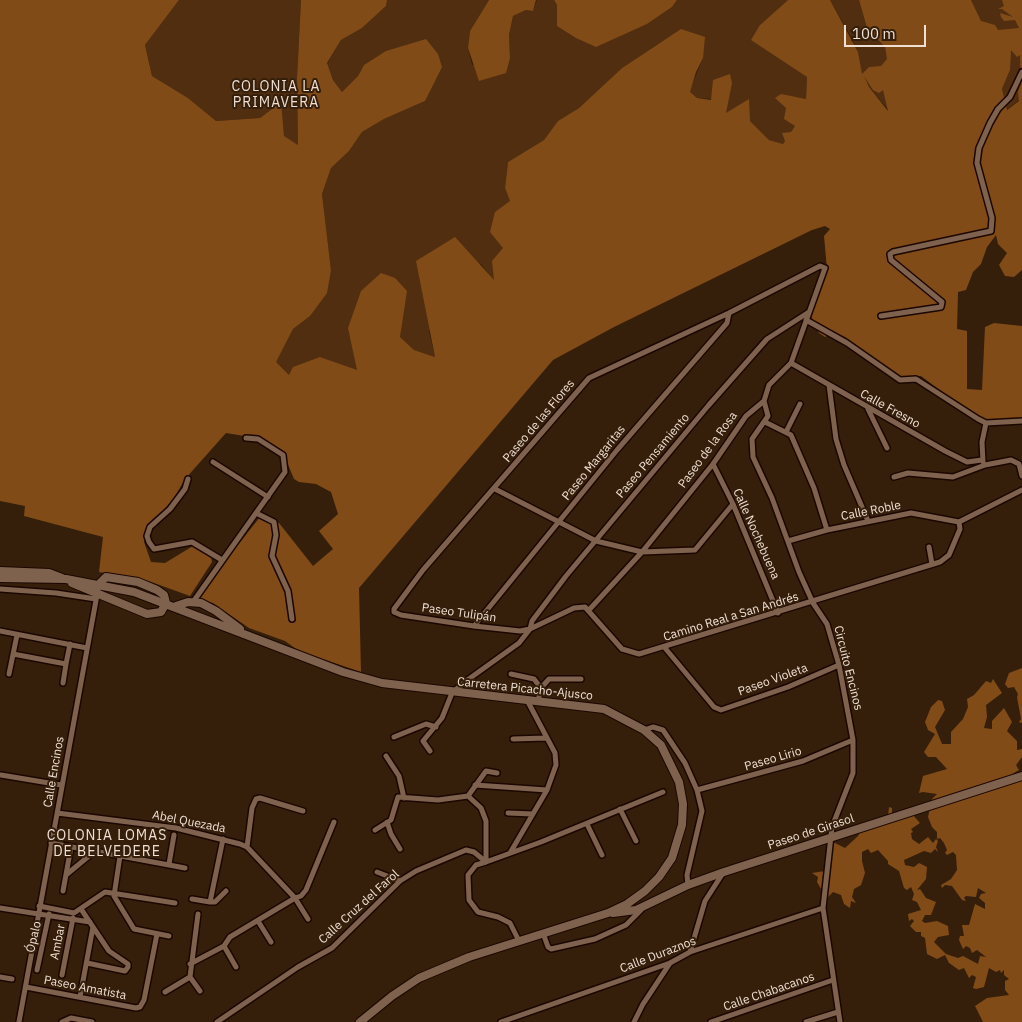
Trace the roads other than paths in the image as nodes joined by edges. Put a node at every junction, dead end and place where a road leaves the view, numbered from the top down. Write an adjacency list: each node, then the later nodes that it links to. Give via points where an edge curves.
1 (1022, 72): 5 (street, via 1010,97 990,123 979,148 977,163 992,218 991,232 890,254 891,260 942,302 941,307)
2 (820, 266): 3 (street, Paseo de la Rosa, via 826,270); 4 (street, Paseo de las Flores)
3 (808, 312): 6 (street, Paseo de la Rosa); 33 (street, Paseo Pensamiento, via 767,339)
4 (729, 313): 24 (street, Paseo de las Flores, via 589,378); 30 (street, Paseo Margaritas, via 727,323 617,450)
5 (881, 316)
6 (806, 320): 7 (street, Paseo de la Rosa); 14 (street, via 847,343 900,380 916,380)
7 (791, 363): 8 (street, Calle Fresno); 9 (street, Paseo de la Rosa, via 769,385)
8 (829, 385): 11 (street, Calle Fresno); 29 (street, via 836,439)
9 (764, 401): 13 (street, via 767,408); 20 (street, Paseo de la Rosa, via 746,416)
10 (800, 404): 15 (street)
11 (868, 409): 17 (street); 19 (street, Calle Fresno, via 967,462)
12 (1022, 421): 14 (street)
13 (765, 422): 15 (street); 34 (street, Circuito Encinos, via 752,439 751,448)
14 (986, 423): 19 (street)
15 (786, 432): 32 (street, via 794,442)
16 (246, 438): 26 (street, via 258,440 283,455 285,472)
17 (887, 448)
18 (214, 462): 26 (street)
19 (984, 462): 21 (street, via 1016,460); 22 (street, via 954,477 908,473)
20 (713, 464): 27 (street, Calle Nochebuena); 36 (street, Paseo de la Rosa)
21 (1022, 476)
22 (894, 477)
23 (188, 479): 37 (street, via 185,489 170,509 150,527 148,542 154,549 192,542)
24 (495, 488): 30 (street); 48 (street, Paseo de las Flores)
25 (1022, 490): 31 (street)
26 (268, 497): 28 (street)
27 (733, 504): 36 (street, via 695,550); 51 (street, Calle Nochebuena)
28 (256, 513): 37 (street); 52 (street, via 274,522 276,535 272,556 288,591)
29 (868, 521): 31 (street, Calle Roble, via 911,513); 32 (street, Calle Roble)
30 (560, 522): 33 (street); 53 (street, Paseo Margaritas)
31 (959, 522): 38 (street, Camino Real a San Andrés, via 960,529 950,555)
32 (827, 530): 34 (street, Calle Roble)
33 (596, 541): 36 (street); 54 (street, Paseo Pensamiento, via 532,621)
34 (788, 541): 47 (street, Circuito Encinos)
35 (929, 547): 38 (street)
36 (642, 552): 50 (street, Paseo de la Rosa)
37 (222, 560): 45 (street)
38 (932, 564): 47 (street, Camino Real a San Andrés)
39 (0, 571): 41 (main road, via 49,573)
40 (0, 578): 41 (main road)
41 (66, 580): 42 (main road); 44 (main road)
42 (99, 584): 44 (street, Calle Encinos); 46 (main road, via 106,577 138,582 164,595)
43 (0, 589): 44 (street)
44 (96, 597): 46 (main road, via 147,614 161,612); 59 (street, Calle Encinos)
45 (193, 602): 49 (main road); 57 (main road, via 208,606)
46 (166, 603): 49 (main road, Carretera Picacho-Ajusco)
47 (813, 603): 51 (street, Camino Real a San Andrés); 63 (street, Circuito Encinos, via 826,624)
48 (395, 604): 53 (street, Paseo Tulipán, via 394,612 401,615)
49 (176, 606): 57 (main road, Carretera Picacho-Ajusco)
50 (589, 610): 54 (street, via 580,606); 60 (street, Camino Real a San Andrés, via 613,640 630,653)
51 (778, 613): 60 (street, Camino Real a San Andrés)
52 (292, 619)
53 (474, 626): 54 (street, Paseo Tulipán, via 520,631)
54 (530, 629): 69 (street, via 519,642)
55 (0, 631): 56 (street)
56 (16, 634): 58 (street); 61 (street)
57 (247, 634): 69 (main road, Carretera Picacho-Ajusco, via 365,679)
58 (70, 644): 59 (street); 62 (street)
59 (87, 648): 83 (street, Calle Encinos)
60 (665, 648): 63 (street, Paseo Violeta, via 714,707 721,710)
61 (13, 654): 62 (street); 64 (street)
62 (66, 664): 67 (street)
63 (839, 665): 77 (street, Circuito Encinos)
64 (9, 674)
65 (511, 674): 68 (street, via 534,679)
66 (581, 679): 68 (street, via 549,679)
67 (63, 683)
68 (541, 688): 71 (street)
69 (452, 693): 70 (main road, Carretera Picacho-Ajusco); 72 (street)
70 (527, 700): 71 (main road, Carretera Picacho-Ajusco); 75 (street)
71 (538, 701): 73 (main road, Carretera Picacho-Ajusco, via 604,709)
72 (436, 727): 74 (street, via 426,724); 78 (street, via 423,741)
73 (644, 730): 86 (street, via 653,727 663,730 685,763); 133 (main road, Carretera Picacho-Ajusco, via 661,745 676,773 683,804 682,825 672,858 659,877 637,898)
74 (394, 737)
75 (546, 738): 76 (street); 85 (street, via 555,753 556,766)
76 (513, 739)
77 (853, 740): 86 (street, Paseo Lirio, via 803,761); 100 (street, Circuito Encinos, via 853,772 834,818)
78 (430, 750)
79 (386, 756): 89 (street, via 399,776)
80 (497, 773): 84 (street, via 486,771)
81 (1, 775): 83 (street)
82 (1022, 776): 100 (main road, Paseo de Girasol)
83 (61, 785): 92 (street, Calle Encinos)
84 (475, 785): 85 (street); 88 (street)
85 (547, 790): 94 (street)
86 (696, 790): 118 (street, via 702,811 687,875)
87 (663, 792): 90 (street)
88 (468, 796): 89 (street, via 438,800); 111 (street, via 481,808 486,821)
89 (404, 798): 96 (street, via 396,799 391,820)
90 (620, 810): 97 (street); 102 (street)
91 (303, 811): 105 (street, via 256,799)
92 (57, 813): 101 (street, Abel Quezada, via 176,828); 103 (street, Calle Encinos)
93 (508, 813): 94 (street)
94 (533, 814): 108 (street)
95 (334, 822): 122 (street, via 306,890)
96 (387, 822): 98 (street); 106 (street)
97 (587, 824): 108 (street); 109 (street)
98 (375, 830)
99 (174, 835): 112 (street)
100 (831, 838): 115 (main road, Paseo de Girasol); 130 (street, Circuito Encinos)
101 (223, 839): 105 (street, Abel Quezada); 124 (street)
102 (636, 841)
103 (54, 844): 104 (street); 126 (street, Calle Encinos)
104 (71, 847): 107 (street); 116 (street)
105 (247, 847): 122 (street, Abel Quezada)
106 (400, 849)
107 (95, 851): 110 (street); 116 (street)
108 (509, 853): 111 (street)
109 (602, 855)
110 (120, 856): 112 (street); 121 (street)
111 (486, 862): 117 (street, Calle Cruz del Farol, via 474,852 459,851); 145 (street, via 476,865 468,875 470,900 478,912 498,916 510,923)
112 (169, 864): 113 (street)
113 (184, 868)
114 (377, 872): 117 (street)
115 (724, 872): 118 (main road, Paseo de Girasol); 148 (street, via 705,901)
116 (66, 875): 119 (street)
117 (400, 881): 167 (street, Calle Cruz del Farol, via 332,948)
118 (688, 885): 127 (main road, Paseo de Girasol)
119 (63, 891)
120 (226, 891): 124 (street, via 215,902)
121 (114, 892): 125 (street); 131 (street, via 105,892); 143 (street, via 134,929)
122 (294, 898): 137 (street, Abel Quezada); 139 (street)
123 (192, 899): 124 (street)
124 (210, 902)
125 (175, 903)
126 (40, 906): 129 (street); 134 (street, Calle Encinos)
127 (643, 907): 133 (main road, Paseo de Girasol, via 630,912); 142 (street, via 626,925 595,940 551,949)
128 (0, 908): 134 (street)
129 (50, 908): 132 (street); 136 (street, Ópalo)
130 (823, 908): 148 (street, Calle Duraznos); 158 (street, Circuito Encinos)
131 (81, 909): 132 (street); 140 (street)
132 (74, 913): 138 (street, Ambar)
133 (608, 913): 142 (main road, Carretera Picacho-Ajusco)
134 (39, 914): 136 (street); 159 (street, Calle Encinos)
135 (198, 914): 151 (street)
136 (49, 916): 138 (street); 153 (street, Ópalo)
137 (308, 919)
138 (73, 920): 140 (street); 154 (street, Ambar)
139 (258, 921): 146 (street); 147 (street, via 230,937)
140 (90, 922): 141 (street)
141 (93, 927): 150 (street); 150 (street, via 109,951 128,967 125,971)
142 (543, 933): 145 (main road, Carretera Picacho-Ajusco)
143 (157, 934): 144 (street); 162 (street, Paseo Amatista, via 140,1007)
144 (169, 936)
145 (519, 941): 168 (main road, Carretera Picacho-Ajusco, via 419,978)
146 (271, 942)
147 (224, 946): 151 (street); 152 (street)
148 (690, 952): 149 (street, Calle Duraznos)
149 (670, 963): 169 (street, Calle Duraznos); 170 (street, via 642,1004)
150 (87, 964): 162 (street)
151 (190, 964): 156 (street)
152 (236, 967)
153 (36, 970)
154 (62, 975)
155 (0, 977): 157 (street)
156 (190, 977): 160 (street); 161 (street)
157 (12, 979)
158 (833, 980): 163 (street, Circuito Encinos); 171 (street, Calle Chabacanos)
159 (28, 987): 162 (street, Paseo Amatista); 164 (street, Calle Encinos)
160 (200, 991)
161 (165, 992)
162 (80, 998)
163 (838, 1012): 172 (street); 173 (street, Circuito Encinos)
164 (19, 1022)
165 (62, 1022): 166 (street, via 71,1018)
166 (92, 1022)
167 (217, 1022)
168 (360, 1022)
169 (501, 1022)
170 (634, 1022)
171 (711, 1022)
172 (806, 1022)
173 (840, 1022)

